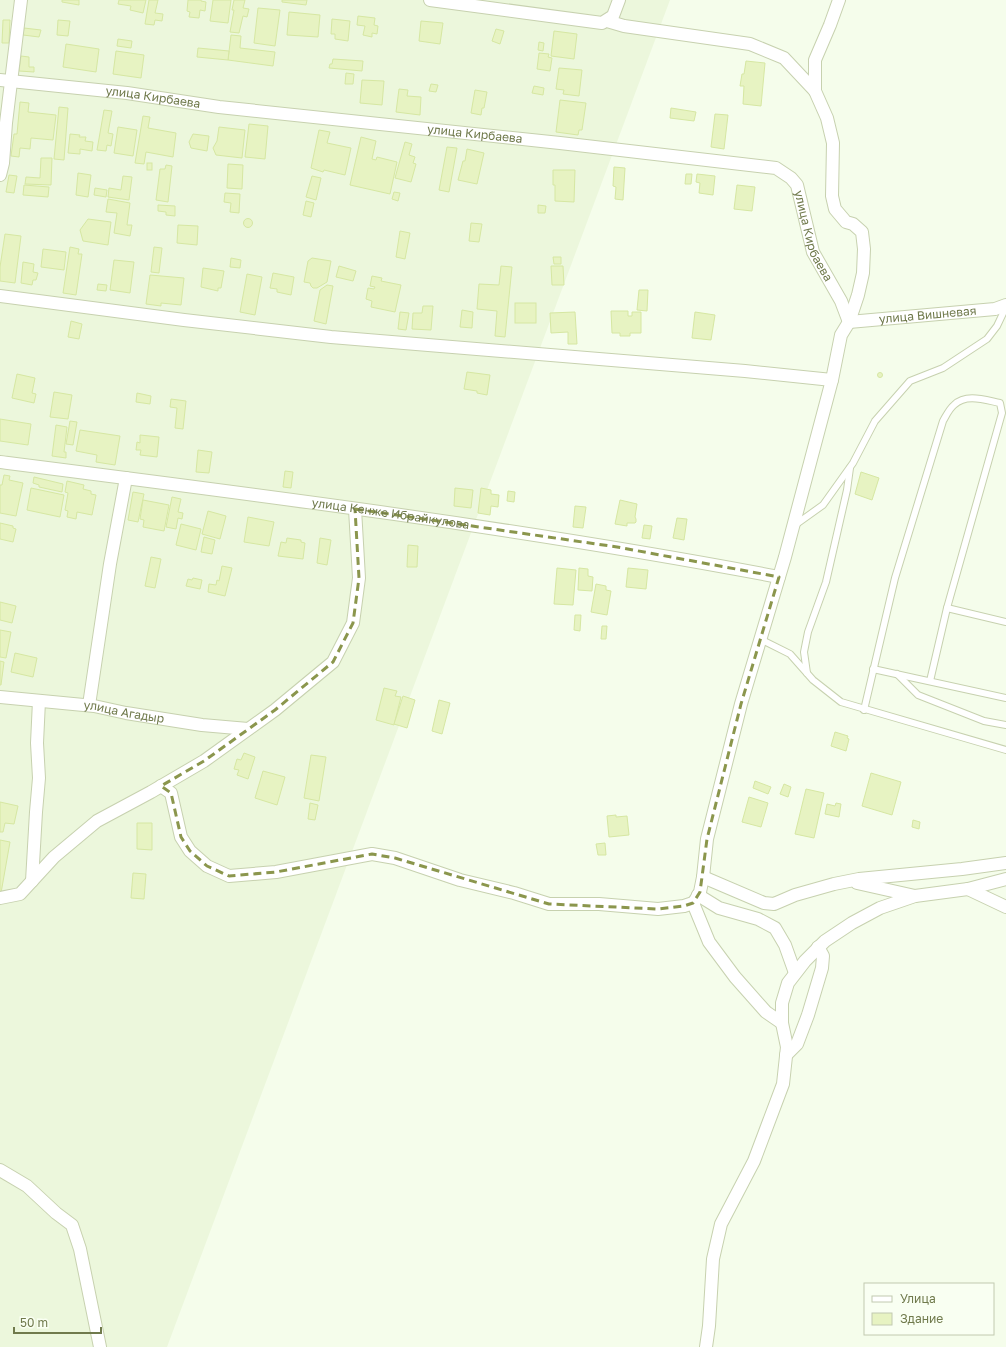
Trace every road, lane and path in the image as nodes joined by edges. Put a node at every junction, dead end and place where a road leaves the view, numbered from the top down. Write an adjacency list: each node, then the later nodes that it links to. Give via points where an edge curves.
1 (21, 0): 6 (street)
2 (430, 0): 5 (street, via 602,23)
3 (619, 0): 5 (street, via 613,16)
4 (839, 0): 7 (street, via 815,60)
5 (607, 21): 7 (street, via 624,26 750,44 784,58)
6 (6, 81): 8 (street, via 6,123); 11 (street, улица Кирбаева, via 776,168 798,185 813,252 841,301)
7 (815, 91): 11 (street, via 827,118 833,144 834,210 846,222 853,224 862,232 863,273)
8 (0, 175)
9 (0, 296): 12 (street, via 330,337)
10 (1006, 306): 11 (street, улица Вишневая); 15 (lane, via 997,326 987,339 943,368 910,381 875,421)
11 (849, 322): 12 (street, via 841,335)
12 (832, 380): 18 (street)
13 (1003, 404): 20 (lane); 23 (lane, via 963,398 942,421 895,578)
14 (0, 462): 16 (street, улица Кенже Ибрайкулова)
15 (850, 467): 18 (lane, via 823,505); 24 (lane, via 826,582 808,632 804,652)
16 (126, 478): 17 (street, улица Кенже Ибрайкулова); 30 (street, via 110,564)
17 (355, 509): 19 (street, улица Кенже Ибрайкулова, via 617,547); 33 (street, via 359,578 353,623 333,662)
18 (793, 526): 19 (street)
19 (779, 577): 22 (street)
20 (947, 608): 21 (lane); 26 (lane)
21 (1006, 622)
22 (760, 639): 24 (lane, via 790,654); 37 (street, via 707,839)
23 (873, 669): 25 (lane); 31 (lane)
24 (807, 673): 31 (lane, via 841,702)
25 (897, 674): 26 (lane); 32 (lane, via 918,695 984,721)
26 (930, 681): 28 (lane)
27 (0, 697): 29 (street, улица Агадыр)
28 (1006, 698)
29 (39, 701): 30 (street, улица Агадыр); 39 (street, via 39,778)
30 (89, 706): 33 (street, улица Агадыр, via 202,725)
31 (864, 710): 34 (lane)
32 (1006, 725)
33 (248, 729): 35 (street, via 204,761)
34 (1006, 750)
35 (161, 786): 39 (street, via 97,821 54,857); 44 (street, via 171,794 181,837 190,851 207,866 228,876 276,872 372,854 395,858 460,880 549,904 599,904 658,909 684,906)
36 (1006, 863): 40 (street)
37 (703, 877): 44 (street); 45 (street, via 764,903)
38 (1006, 879): 41 (street)
39 (32, 881): 43 (street, via 20,894)
40 (850, 881): 42 (street); 45 (street, via 795,895)
41 (968, 889): 42 (street); 46 (street)
42 (916, 896): 48 (street, via 880,908 852,923)
43 (0, 898)
44 (695, 899): 47 (street, via 758,919); 50 (street, via 709,942 766,1012)
45 (774, 904): 47 (street)
46 (1006, 907)
47 (774, 928): 49 (street, via 785,945)
48 (818, 947): 49 (street); 51 (street, via 823,956 822,968 797,1044)
49 (795, 973): 50 (street, via 788,983 782,1003)
50 (782, 1023): 51 (street)
51 (786, 1055): 54 (street, via 783,1084 754,1161 721,1224 713,1259)
52 (0, 1170): 53 (street, via 27,1186 72,1225 80,1249)
53 (100, 1347)
54 (706, 1347)

